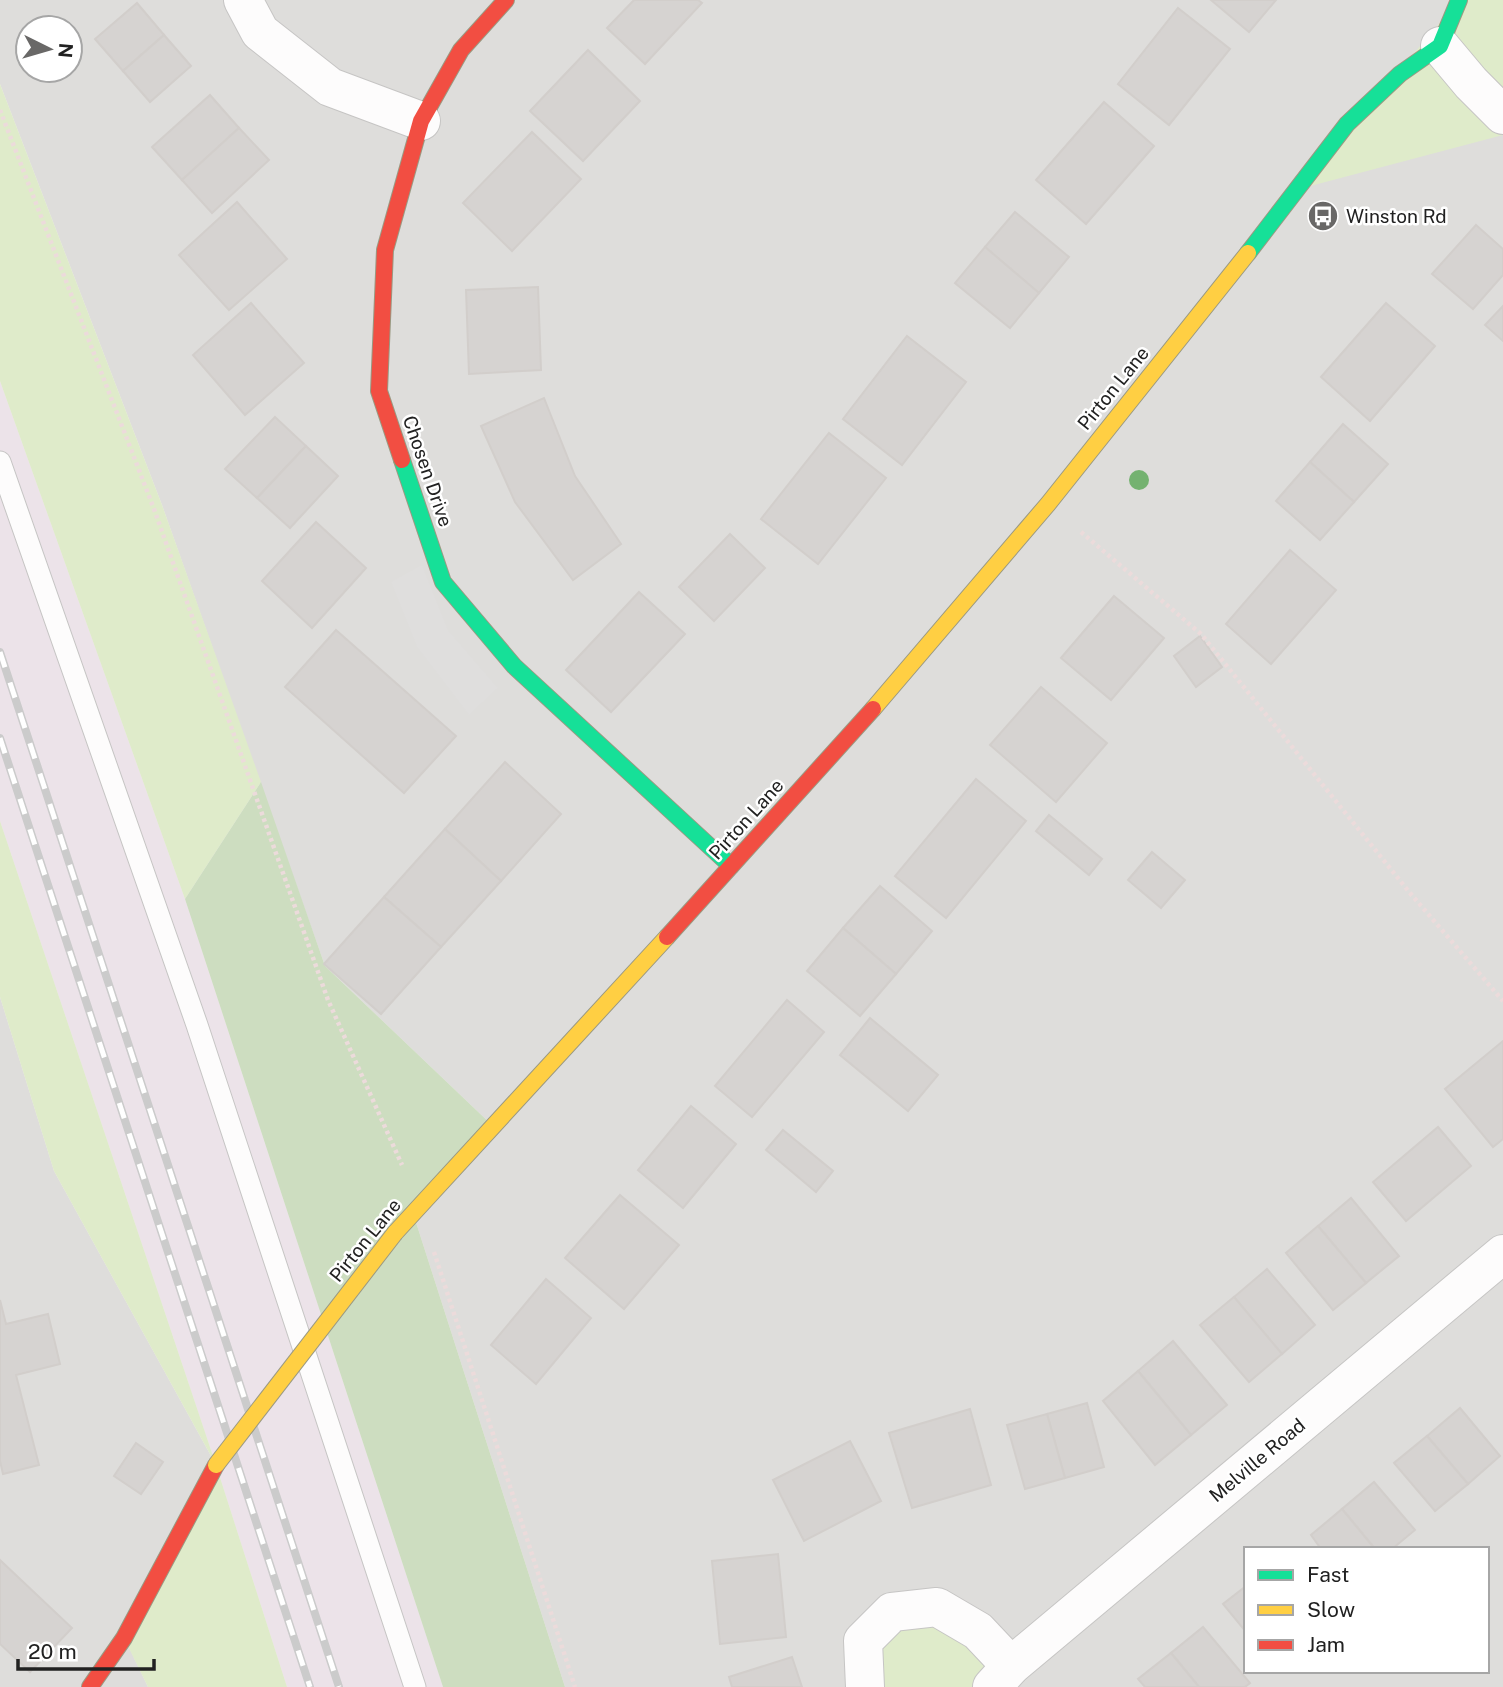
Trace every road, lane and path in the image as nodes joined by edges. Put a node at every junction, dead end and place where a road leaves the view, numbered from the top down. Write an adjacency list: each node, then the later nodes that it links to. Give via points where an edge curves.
1 (243, 0): 7 (street, via 260,32 330,87)
2 (506, 0): 7 (street, Chosen Drive, via 461,50)
3 (1459, 0): 4 (street)
4 (1440, 46): 6 (street); 9 (street, Pirton Lane, via 1400,74 1347,124)
5 (0, 110): 12 (path, via 154,509 328,1000)
6 (1503, 115)
7 (421, 121): 10 (street, Chosen Drive, via 385,250 379,391 443,582 514,666)
8 (0, 462): 16 (lane, via 197,1025)
9 (1048, 503): 10 (street, Pirton Lane, via 896,683); 11 (path, via 1201,634 1385,863)
10 (731, 866): 12 (street, Pirton Lane)
11 (1503, 1000)
12 (419, 1205): 15 (street, Pirton Lane, bridge, via 216,1465 124,1637); 17 (path)
13 (1503, 1254): 14 (street, Melville Road)
14 (1002, 1677): 18 (street, Melville Road, via 978,1631 937,1607 892,1612 863,1641)
15 (90, 1687)
16 (415, 1687)
17 (575, 1687)
18 (865, 1687)

